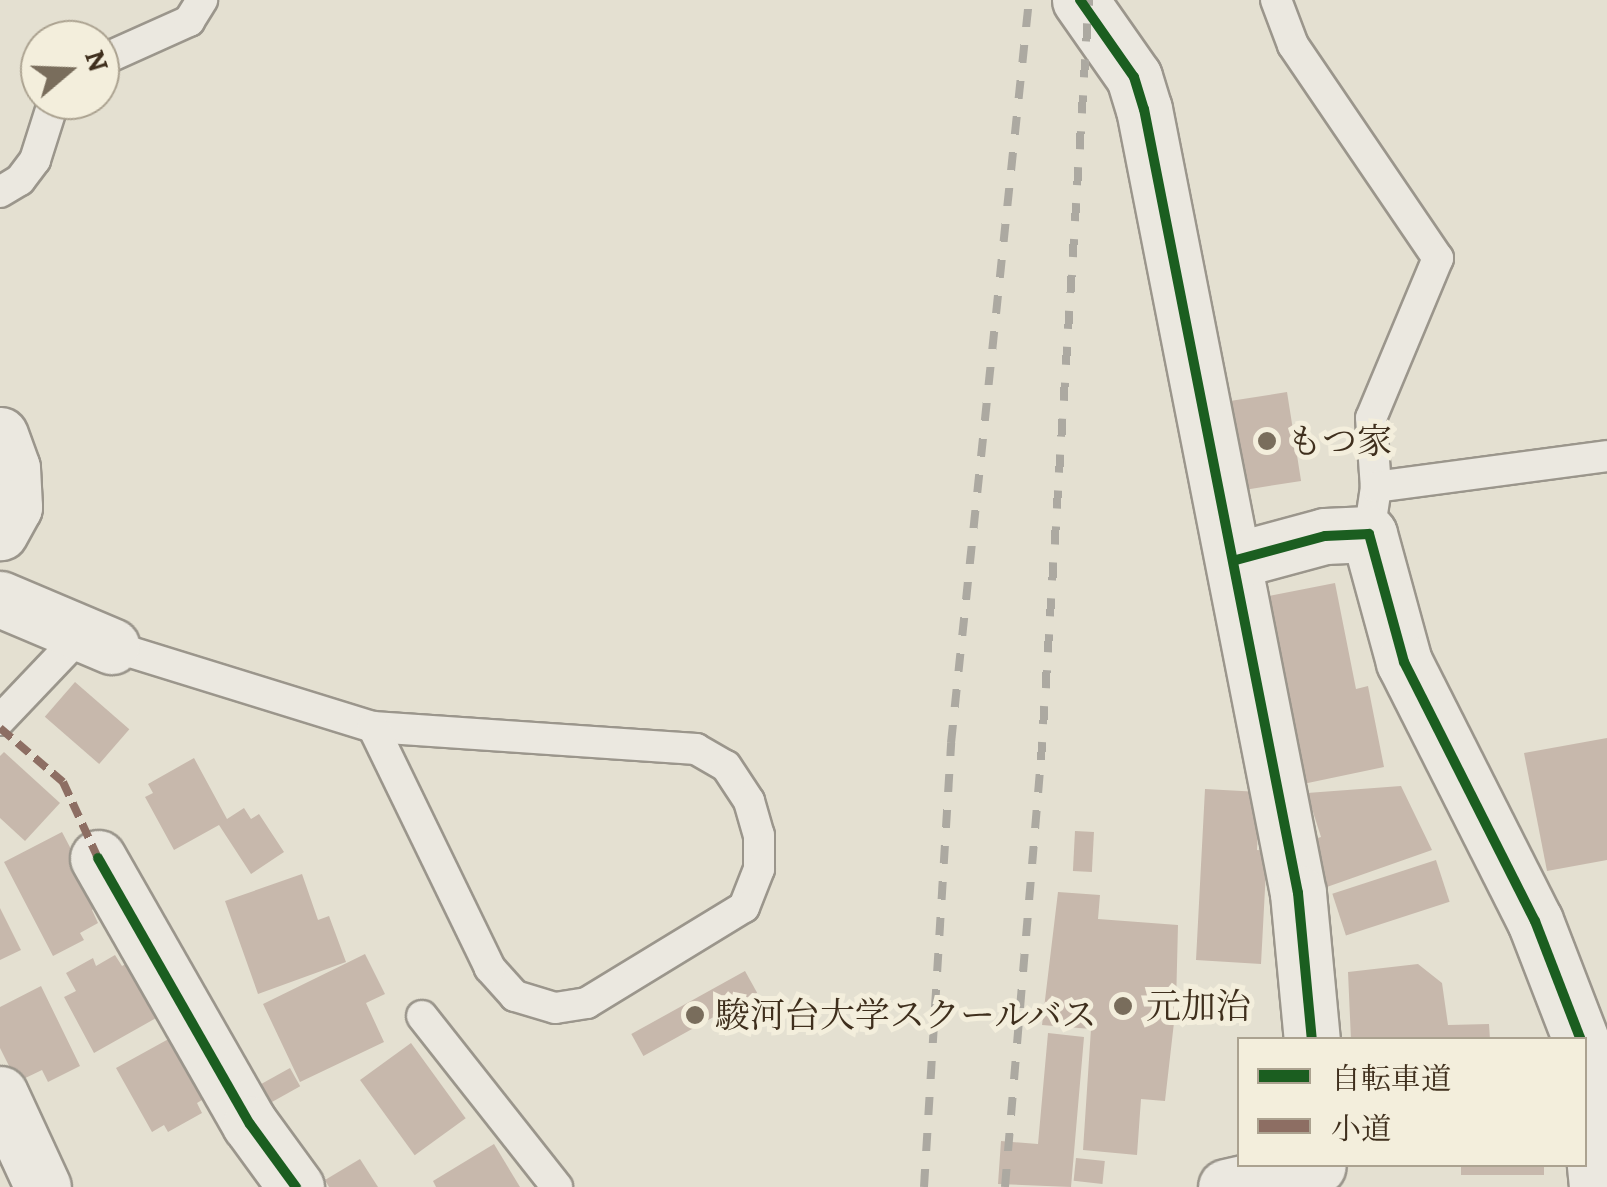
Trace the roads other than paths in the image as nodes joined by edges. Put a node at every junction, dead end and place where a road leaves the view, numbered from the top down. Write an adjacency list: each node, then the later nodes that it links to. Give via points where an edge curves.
1 (202, 0): 4 (lane, via 189,20)
2 (1080, 0): 11 (street, via 1134,77 1144,108)
3 (1276, 0): 9 (lane, via 1293,45 1438,258 1371,418)
4 (120, 52)
5 (48, 120): 6 (lane, via 35,160)
6 (0, 192)
7 (0, 436): 10 (street, via 12,468 14,507)
8 (1607, 456): 9 (lane)
9 (1372, 511): 11 (street, via 1325,536); 19 (street, via 1404,662 1535,921)
10 (0, 532)
11 (1236, 560): 18 (street, via 1298,893)
12 (0, 599): 13 (street)
13 (96, 640): 14 (lane); 15 (lane)
14 (0, 720)
15 (373, 728): 15 (lane, via 696,749 726,766 749,801 759,869 744,907 587,1003 556,1008 515,996 490,968)
16 (98, 858): 24 (street, via 250,1124)
17 (422, 1016): 25 (lane)
18 (1312, 1037)
19 (1579, 1037)
20 (1587, 1085): 27 (street)
21 (0, 1094): 23 (street)
22 (1319, 1173): 26 (street)
23 (43, 1187)
24 (296, 1187)
25 (557, 1187)
26 (1226, 1187)
27 (1597, 1187)

